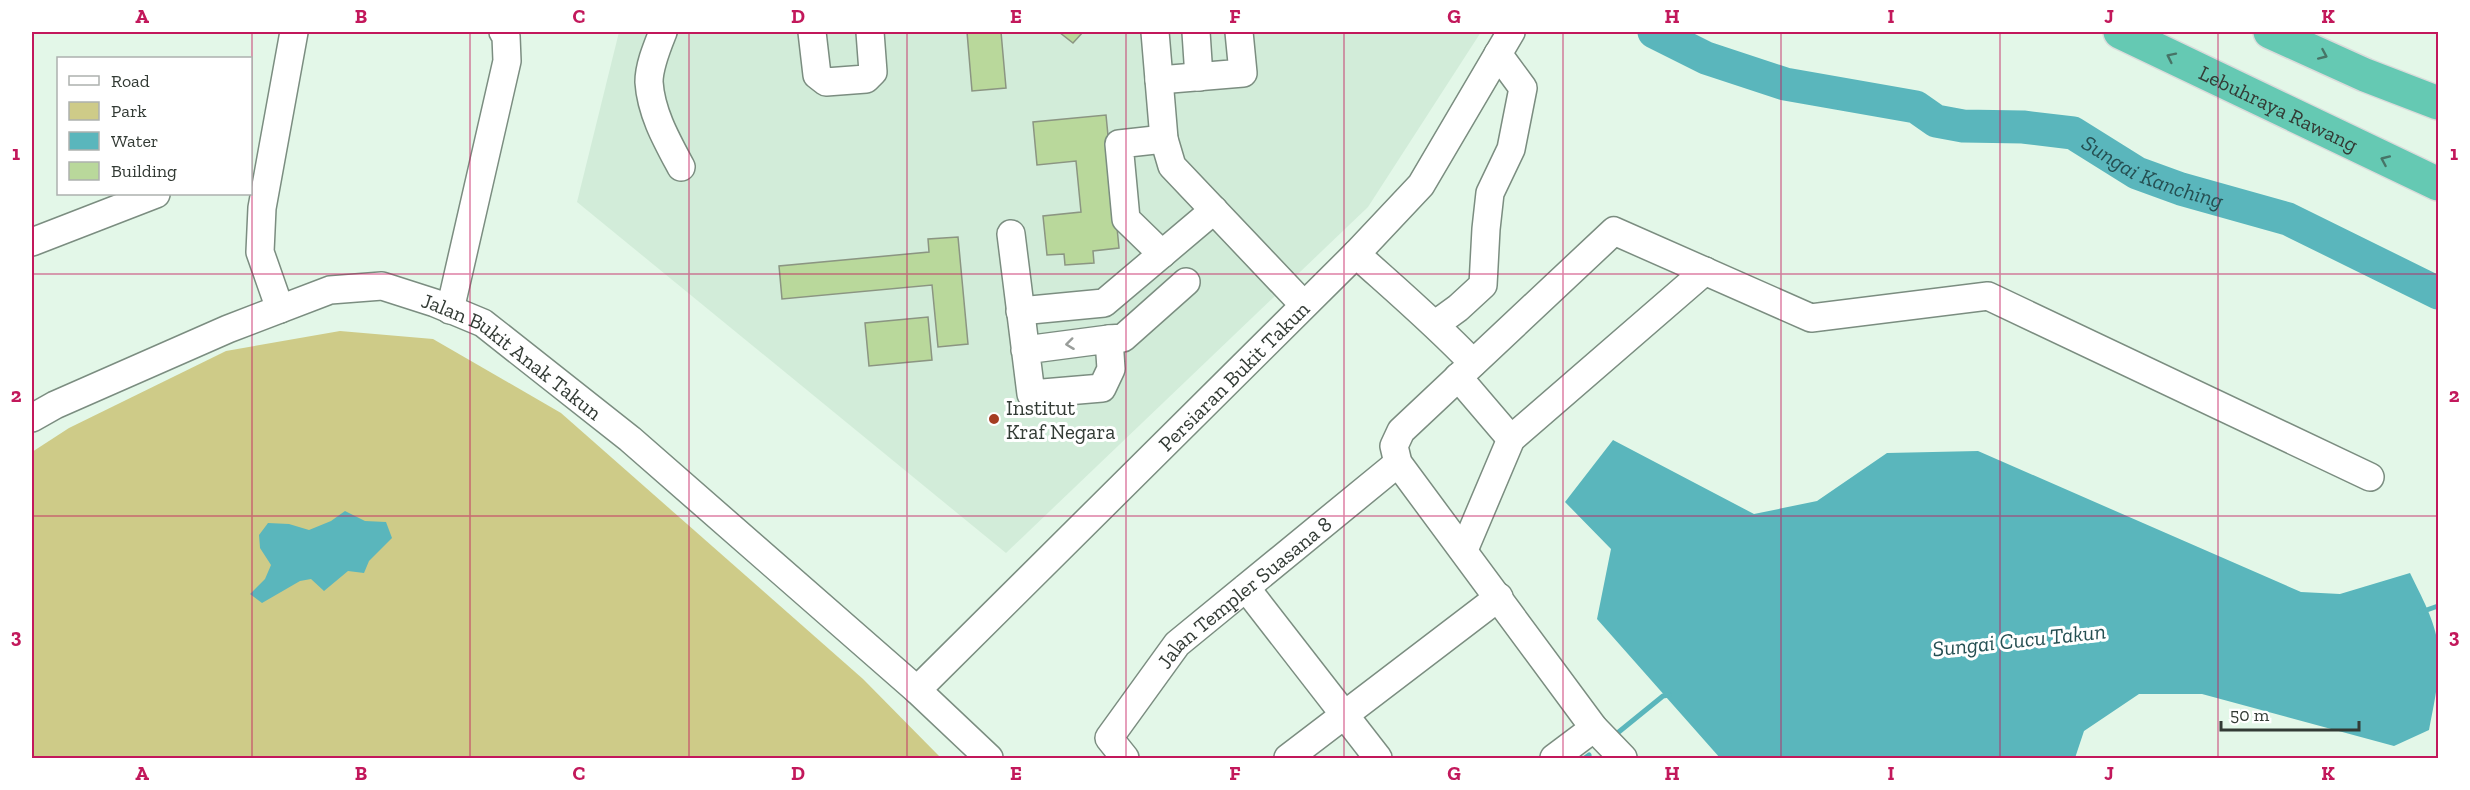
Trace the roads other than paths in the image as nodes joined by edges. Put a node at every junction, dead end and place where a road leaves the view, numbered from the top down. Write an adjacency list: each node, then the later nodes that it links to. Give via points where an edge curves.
1 (294, 32): 17 (street)
2 (503, 32): 30 (street, via 507,61)
3 (663, 32): 16 (street, via 649,81 660,129)
4 (812, 32): 5 (street, via 817,75 826,82 866,79 873,72)
5 (870, 32)
6 (1155, 32): 13 (street)
7 (1196, 32): 12 (street)
8 (1239, 32): 12 (street, via 1243,73)
9 (2120, 32): 18 (highway, Lebuhraya Rawang, one-way to 9)
10 (2270, 32): 14 (highway, one-way to 14)
11 (1504, 43): 25 (street, Persiaran Bukit Takun, via 1421,185); 32 (street, via 1523,88 1510,149 1490,193 1483,285)
12 (1199, 77): 13 (street)
13 (1159, 80): 15 (street)
14 (2439, 104)
15 (1164, 139): 21 (street, via 1172,166); 24 (street, via 1119,144 1126,219)
16 (681, 167)
17 (259, 175): 29 (street, via 260,252)
18 (2439, 184)
19 (150, 195): 20 (street)
20 (107, 202): 23 (street)
21 (1214, 210): 24 (street); 28 (street)
22 (1011, 234): 31 (street)
23 (32, 242)
24 (1162, 254): 31 (street, via 1104,303)
25 (1356, 254): 28 (street, Persiaran Bukit Takun); 32 (street)
26 (1706, 271): 35 (street, via 1614,231); 37 (street); 39 (street, via 1811,318 1988,296)
27 (1186, 282): 33 (street, via 1124,338)
28 (1303, 304): 43 (street, Persiaran Bukit Takun)
29 (280, 309): 30 (street, Jalan Bukit Anak Takun, via 330,290 382,286); 36 (street, Jalan Bukit Anak Takun, via 228,328)
30 (450, 310): 43 (street, Jalan Bukit Anak Takun, via 483,323 630,439)
31 (1020, 310): 34 (street)
32 (1437, 324): 35 (street)
33 (1108, 339): 34 (street, one-way to 34); 34 (street, via 1111,369 1102,388 1031,394)
34 (1025, 350)
35 (1466, 370): 37 (street); 38 (street, via 1401,431 1394,446)
36 (32, 418)
37 (1511, 439): 40 (street)
38 (1398, 463): 40 (street); 41 (street, Jalan Templer Suasana 8)
39 (2370, 477)
40 (1464, 550): 42 (street)
41 (1246, 588): 44 (street); 46 (street, Jalan Templer Suasana 8, via 1177,644)
42 (1499, 597): 44 (street); 45 (street)
43 (917, 690): 47 (street, Jalan Bukit Anak Takun)
44 (1345, 715): 48 (street); 49 (street)
45 (1594, 728): 50 (street); 51 (street)
46 (1117, 748)
47 (989, 759)
48 (1288, 759)
49 (1378, 759)
50 (1554, 759)
51 (1623, 759)

